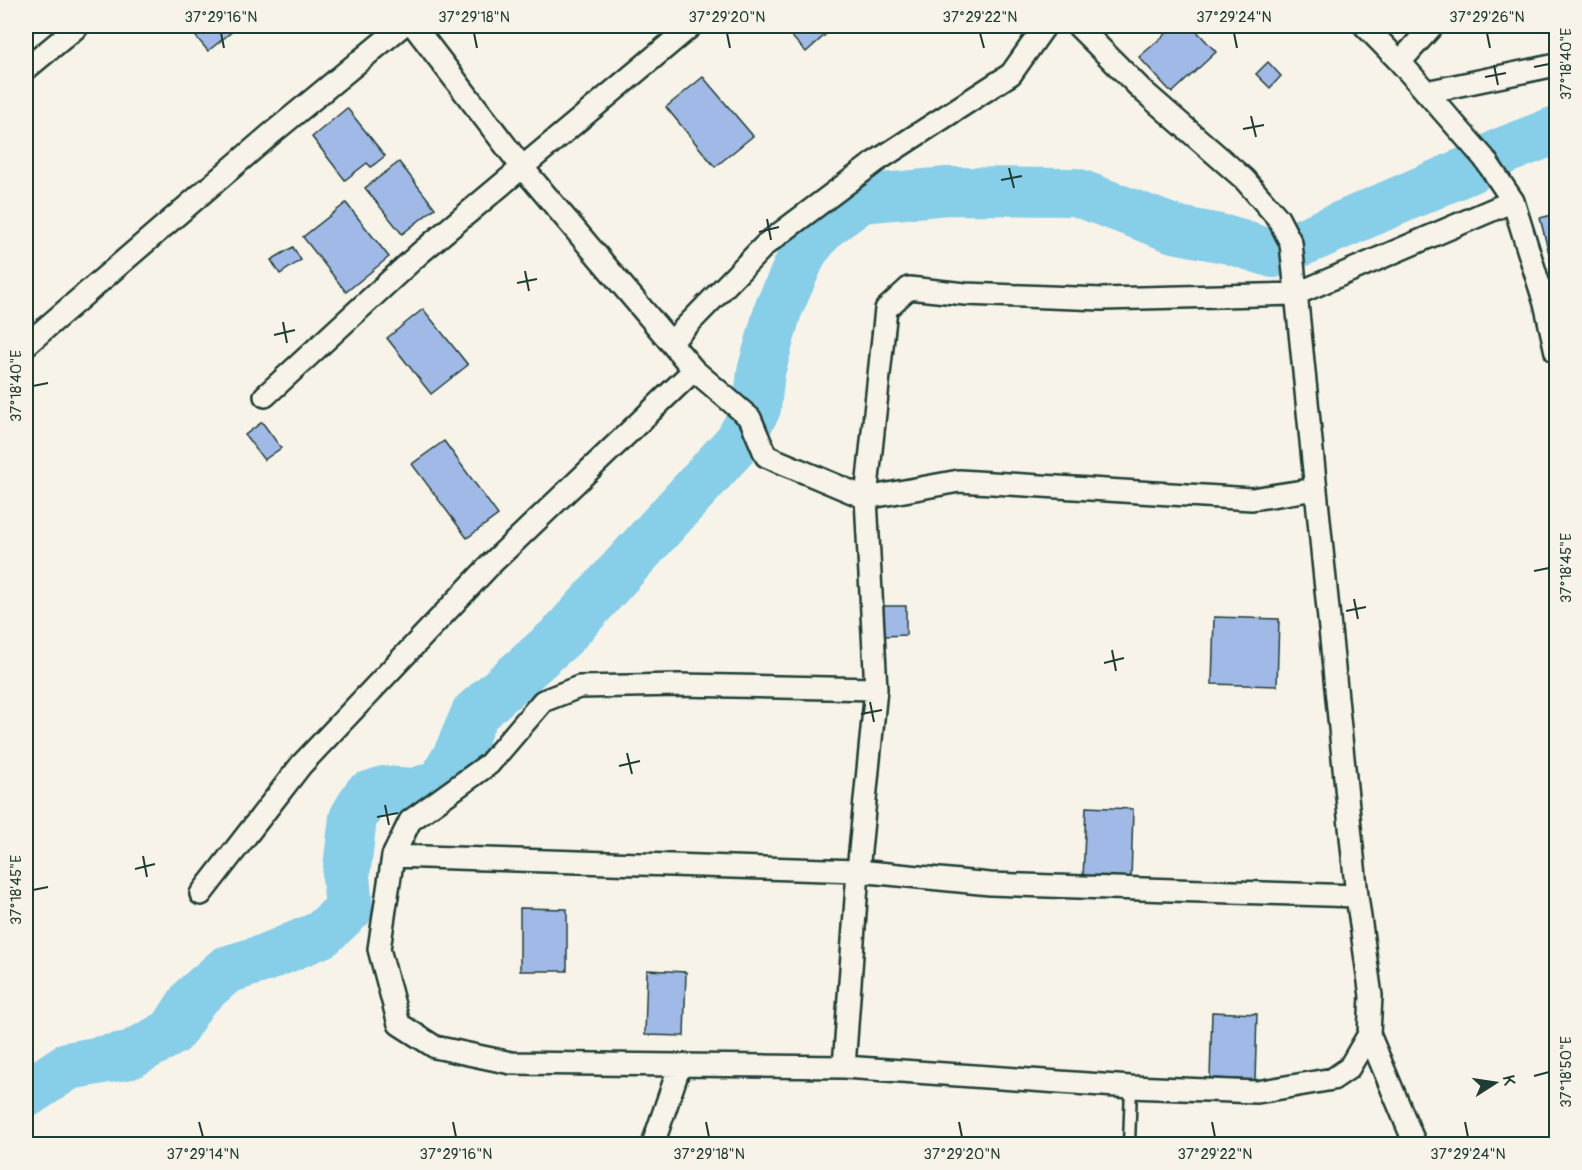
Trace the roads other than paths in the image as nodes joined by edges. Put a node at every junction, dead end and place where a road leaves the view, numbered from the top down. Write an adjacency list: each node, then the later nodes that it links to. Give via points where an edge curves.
1 (78, 26): 11 (street)
2 (402, 26): 17 (street)
3 (414, 26): 13 (street)
4 (691, 26): 13 (street)
5 (1045, 26): 16 (street, via 1011,74 875,162 766,244)
6 (1078, 26): 15 (street, via 1142,90 1244,179 1278,218 1291,243)
7 (1365, 26): 9 (street)
8 (1432, 26): 9 (street)
9 (1400, 62): 12 (street)
10 (1557, 65): 12 (street)
11 (26, 69)
12 (1426, 93): 14 (street, via 1484,158)
13 (522, 167): 16 (street); 20 (street, via 420,253)
14 (1513, 201): 15 (street); 18 (street)
15 (1296, 294): 21 (street); 22 (street, via 1102,299 909,288 886,309)
16 (671, 342): 19 (street)
17 (26, 345)
18 (1557, 352)
19 (694, 370): 22 (street, via 750,418 766,456); 26 (street, via 492,563 301,765)
20 (266, 396)
21 (1316, 489): 22 (street, via 1252,500 959,481); 27 (street)
22 (866, 498): 23 (street)
23 (876, 690): 24 (street, via 679,685 579,687 543,701 489,764 410,821); 25 (street)
24 (393, 856): 25 (street); 29 (street, via 379,949 399,1024 435,1047 511,1063)
25 (858, 872): 27 (street, via 990,885); 30 (street)
26 (201, 894)
27 (1357, 896): 28 (street, via 1371,996)
28 (1369, 1034): 31 (street, via 1349,1068 1333,1079 1257,1092); 34 (street)
29 (680, 1065): 30 (street); 32 (street)
30 (844, 1066): 31 (street)
31 (1131, 1087): 33 (lane)
32 (653, 1144)
33 (1129, 1144)
34 (1415, 1144)

